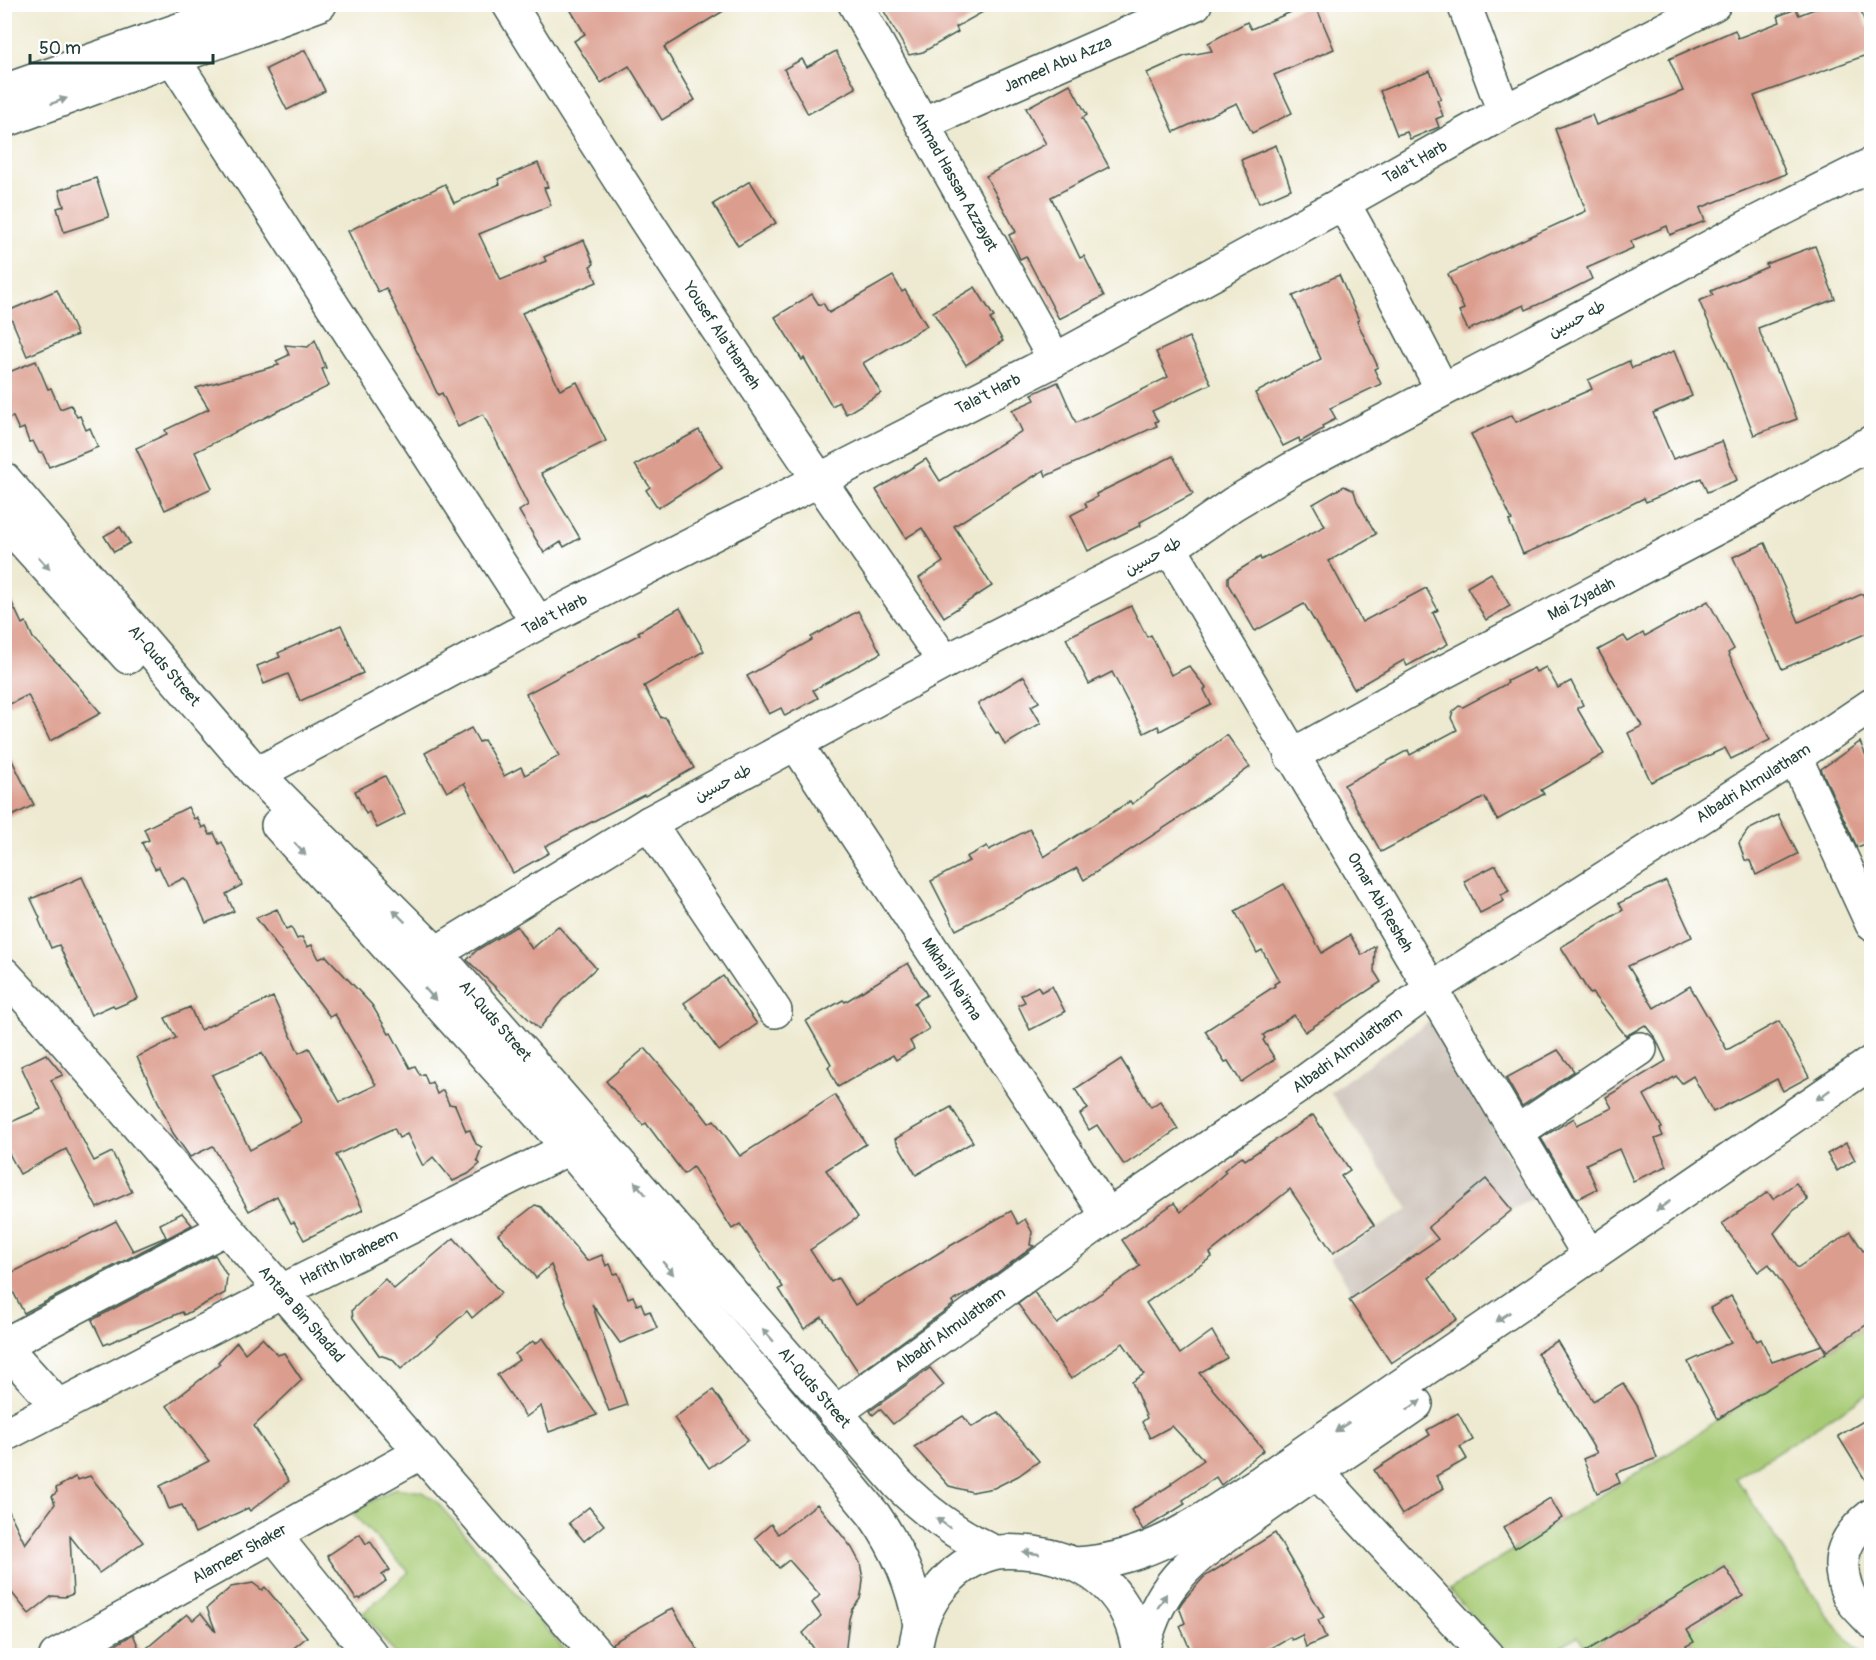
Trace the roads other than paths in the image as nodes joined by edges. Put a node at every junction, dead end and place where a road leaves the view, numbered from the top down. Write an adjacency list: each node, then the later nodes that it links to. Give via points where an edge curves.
1 (320, 4): 7 (street)
2 (509, 4): 19 (street, Yousef Ala'thameh, via 660,243)
3 (855, 4): 12 (street, Ahmad Hassan Azzayat)
4 (1195, 4): 12 (street, Jameel Abu Azza)
5 (1464, 4): 10 (street)
6 (1714, 4): 10 (street, Tala't Harb)
7 (262, 11): 8 (street); 9 (street)
8 (173, 59): 11 (street, one-way to 8); 22 (street)
9 (4, 91)
10 (1504, 112): 14 (street, Tala't Harb)
11 (4, 121)
12 (922, 124): 15 (street, Ahmad Hassan Azzayat)
13 (1872, 164): 16 (street, طه حسين)
14 (1343, 203): 15 (street, Tala't Harb); 16 (street)
15 (1055, 360): 19 (street, Tala't Harb)
16 (1442, 389): 21 (street, طه حسين, via 1292,469)
17 (1872, 442): 26 (street, Mai Zyadah)
18 (4, 479): 28 (street, Al-Quds Street)
19 (819, 480): 22 (street, Tala't Harb); 23 (street, Yousef Ala'thameh)
20 (4, 520): 39 (street, one-way to 39)
21 (1170, 548): 23 (street, طه حسين); 26 (street, Omar Abi Resheh)
22 (538, 623): 28 (street, Tala't Harb)
23 (945, 662): 25 (street, طه حسين)
24 (1872, 705): 27 (street, Albadri Almulatham)
25 (796, 744): 29 (street, طه حسين); 40 (street, Mikha'il Na'ima)
26 (1292, 756): 33 (street, Omar Abi Resheh)
27 (1795, 757): 30 (street); 33 (street, Albadri Almulatham)
28 (257, 774): 31 (street, Al-Quds Street, one-way to 28)
29 (649, 823): 31 (street, طه حسين); 34 (street)
30 (1872, 924)
31 (436, 952): 46 (street, Al-Quds Street, one-way to 31)
32 (4, 974): 41 (street, Antara Bin Shadad)
33 (1432, 988): 38 (street, Omar Abi Resheh); 40 (street, Albadri Almulatham, via 1299,1086)
34 (775, 1011)
35 (1640, 1049): 38 (street)
36 (1872, 1062): 42 (street, one-way to 42)
37 (1872, 1089): 49 (street, one-way to 37)
38 (1517, 1132): 42 (street, Omar Abi Resheh)
39 (569, 1148): 43 (street, Hafith Ibraheem); 55 (street, one-way to 55, via 874,1515 900,1556 916,1601)
40 (1108, 1216): 46 (street, Albadri Almulatham)
41 (226, 1228): 43 (street, Antara Bin Shadad); 44 (street)
42 (1590, 1257): 53 (street, one-way to 53, via 1170,1540 1123,1558)
43 (282, 1291): 45 (street, Hafith Ibraheem); 48 (street, Antara Bin Shadad)
44 (4, 1346): 45 (street)
45 (58, 1406): 47 (street, Hafith Ibraheem)
46 (835, 1413): 52 (street, Al-Quds Street, one-way to 46, via 952,1530 914,1500)
47 (4, 1435)
48 (422, 1452): 51 (street, Alameer Shaker); 58 (street, Antara Bin Shadad)
49 (1317, 1472): 59 (street, one-way to 49, via 1157,1608 1190,1563); 60 (street)
50 (1872, 1515): 54 (street, via 1844,1546 1842,1569 1848,1594)
51 (274, 1535): 56 (street, Alameer Shaker); 57 (street)
52 (994, 1552): 53 (street, one-way to 52, via 1048,1556); 55 (street, via 969,1562 947,1579 931,1600)
53 (1075, 1564): 59 (street, via 1115,1593 1129,1614)
54 (1872, 1622)
55 (915, 1646)
56 (56, 1656)
57 (372, 1656)
58 (598, 1656)
59 (1140, 1656)
60 (1487, 1656)

